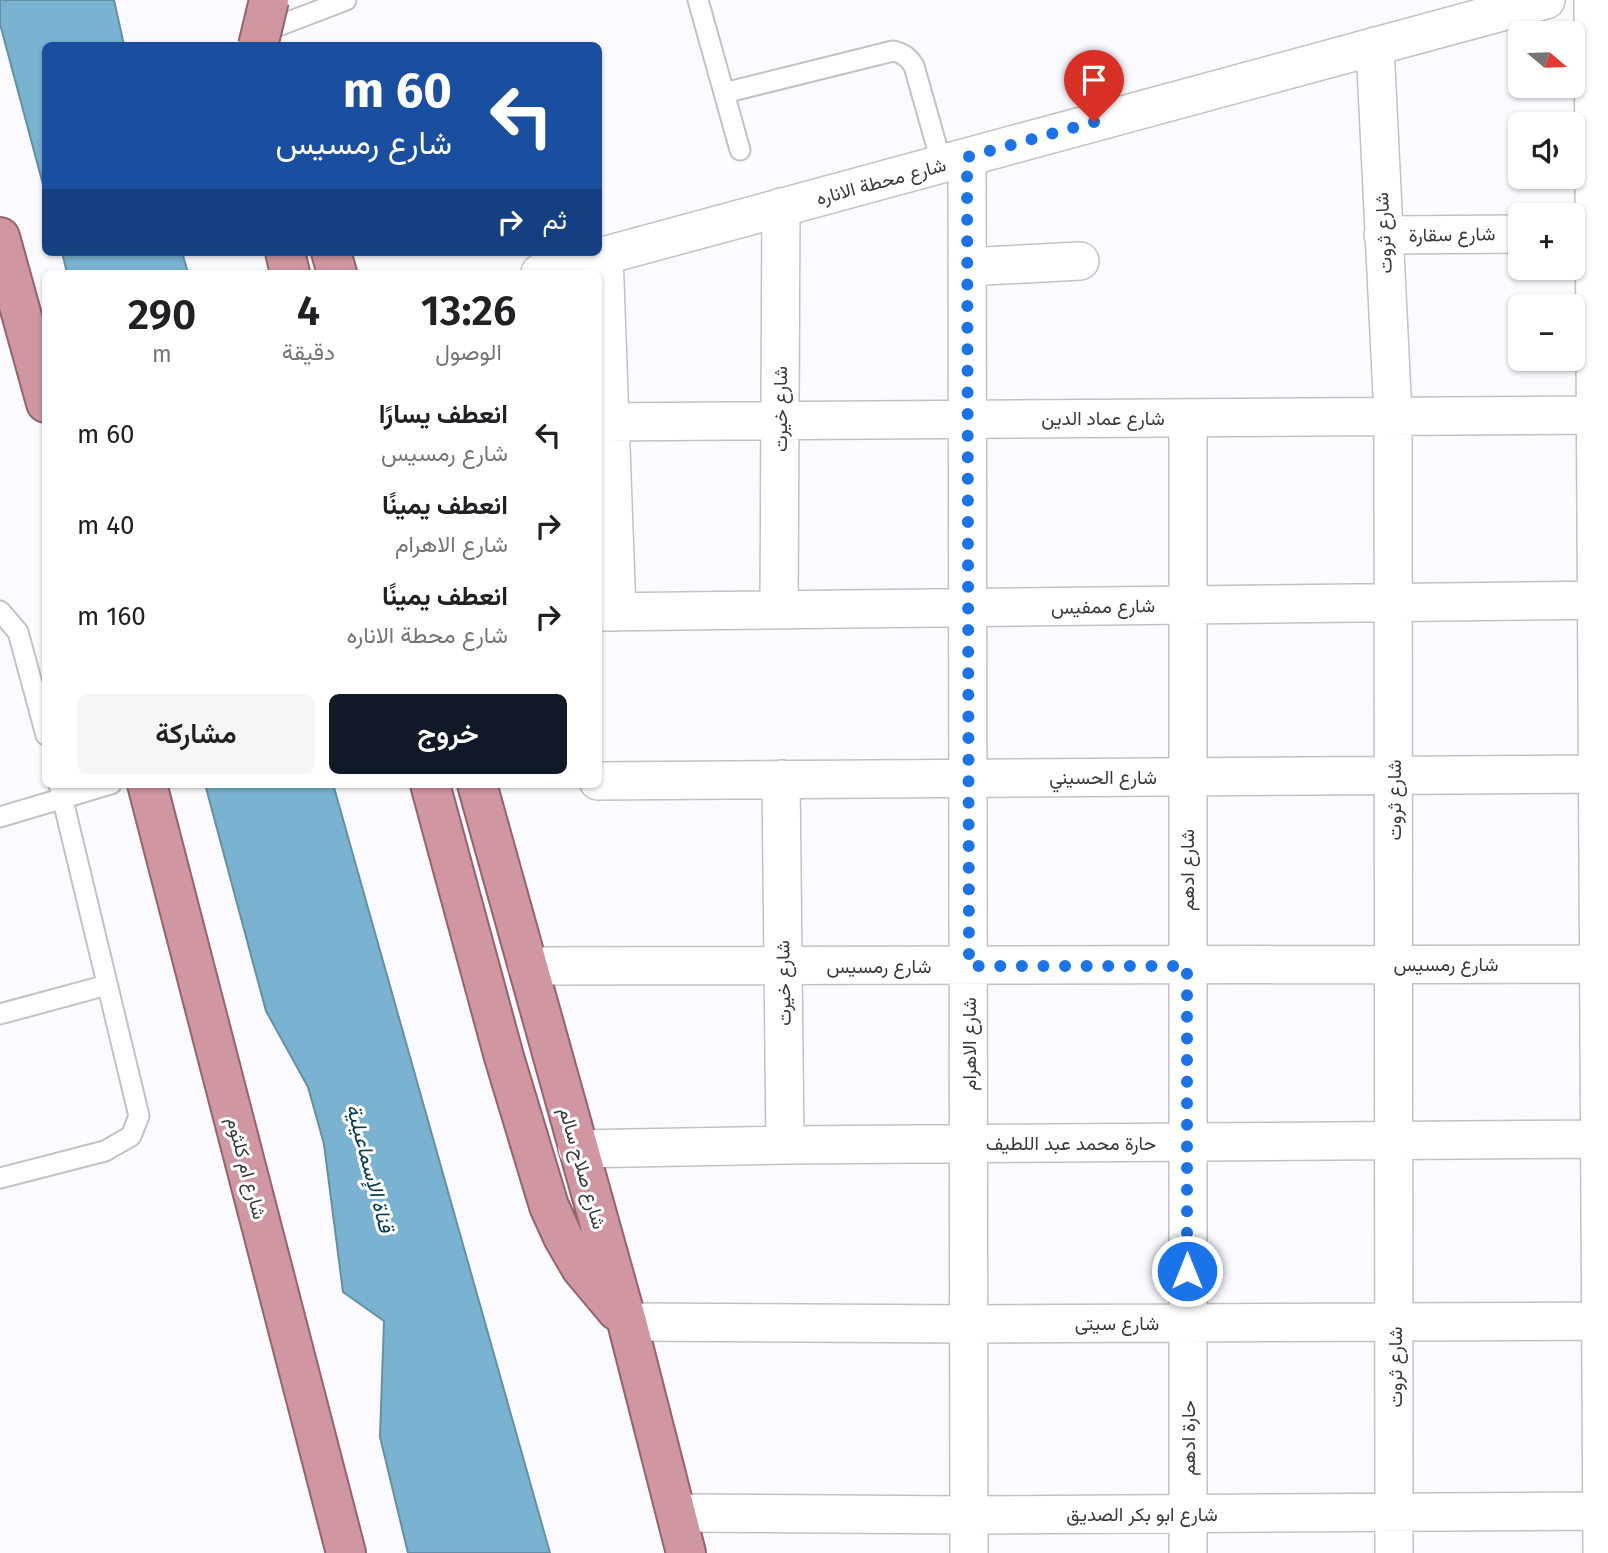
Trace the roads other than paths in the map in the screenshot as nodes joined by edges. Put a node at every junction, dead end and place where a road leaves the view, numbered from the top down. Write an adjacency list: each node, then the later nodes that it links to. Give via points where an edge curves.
1 (346, 0): 5 (lane)
2 (698, 0): 8 (lane)
3 (1546, 0): 6 (street, شارع محطة الاناره)
4 (1593, 0): 7 (street)
5 (267, 24)
6 (1375, 47): 10 (street, شارع محطة الاناره); 14 (street, شارع ثروت)
7 (1600, 60): 12 (street)
8 (724, 93): 9 (lane); 10 (lane, via 893,51 901,53 914,66)
9 (740, 150)
10 (955, 161): 11 (street, شارع محطة الاناره); 18 (street, شارع الاهرام)
11 (781, 207): 16 (street, شارع محطة الاناره); 25 (street, شارع خيرت)
12 (1592, 233): 21 (street)
13 (1508, 234): 14 (street, شارع سقارة)
14 (1383, 235): 22 (street, شارع ثروت)
15 (0, 237): 20 (highway)
16 (604, 256): 19 (street, شارع محطة الاناره); 26 (street)
17 (1080, 261): 18 (street)
18 (967, 267): 24 (street, شارع الاهرام)
19 (551, 270)
20 (42, 389)
21 (1601, 415): 22 (street, شارع عماد الدين); 27 (street)
22 (1393, 416): 23 (street, شارع عماد الدين); 28 (street, شارع ثروت)
23 (1188, 418): 24 (street, شارع عماد الدين); 29 (street, شارع ادهم)
24 (968, 419): 25 (street, شارع عماد الدين); 30 (street, شارع الاهرام)
25 (780, 421): 26 (street, شارع عماد الدين); 31 (street, شارع خيرت)
26 (604, 422): 33 (street)
27 (1602, 600): 28 (street, شارع ممفيس); 35 (street)
28 (1394, 603): 29 (street, شارع ممفيس); 36 (street, شارع ثروت)
29 (1187, 605): 30 (street, شارع ممفيس); 37 (street, شارع ادهم)
30 (968, 608): 31 (street, شارع ممفيس); 38 (street, شارع الاهرام)
31 (779, 610): 33 (street, شارع ممفيس)
32 (0, 611): 34 (lane, via 18,632)
33 (608, 612)
34 (42, 720)
35 (1602, 774): 36 (street, شارع الحسيني); 48 (street)
36 (1394, 775): 37 (street, شارع الحسيني); 47 (street, شارع ثروت)
37 (1187, 776): 38 (street, شارع الحسيني); 51 (street, شارع ادهم)
38 (968, 778): 39 (street, شارع الحسيني); 50 (street, شارع الاهرام)
39 (780, 779): 40 (street, شارع الحسيني); 52 (street, شارع خيرت)
40 (602, 781)
41 (86, 788): 45 (lane)
42 (148, 788): 72 (highway, شارع ام كلثوم)
43 (431, 788): 63 (highway, via 504,1057 554,1216 581,1268)
44 (478, 788): 49 (highway, شارع صلاح سالم)
45 (60, 792): 46 (lane); 53 (lane)
46 (0, 817)
47 (1395, 964): 48 (street, شارع رمسيس); 51 (street, شارع رمسيس); 56 (street, شارع ثروت)
48 (1603, 964): 55 (street)
49 (527, 966): 52 (street, شارع رمسيس); 60 (highway, شارع صلاح سالم)
50 (969, 966): 51 (street, شارع رمسيس); 52 (street, شارع رمسيس); 58 (street, شارع الاهرام)
51 (1187, 966): 57 (street, شارع ادهم)
52 (783, 967): 59 (street, شارع خيرت)
53 (107, 985): 54 (lane); 61 (lane, via 139,1116 131,1136 105,1151)
54 (0, 1014)
55 (1604, 1140): 56 (street, حارة محمد عبد اللطيف); 62 (street)
56 (1395, 1141): 57 (street, حارة محمد عبد اللطيف); 64 (street, شارع ثروت)
57 (1187, 1143): 58 (street, حارة محمد عبد اللطيف); 65 (street, شارع ادهم)
58 (969, 1144): 59 (street, حارة محمد عبد اللطيف); 66 (street, شارع الاهرام)
59 (785, 1145): 60 (street, حارة محمد عبد اللطيف)
60 (577, 1149): 63 (highway, شارع صلاح سالم)
61 (0, 1178)
62 (1604, 1321): 64 (street, شارع سيتى); 67 (street)
63 (627, 1322): 66 (street, شارع سيتى); 69 (highway, شارع صلاح سالم)
64 (1395, 1322): 65 (street, شارع سيتى); 68 (street, شارع ثروت)
65 (1187, 1323): 66 (street, شارع سيتى); 70 (street, حارة ادهم)
66 (969, 1324): 71 (street, شارع الاهرام)
67 (1605, 1511): 68 (street, شارع ابو بكر الصديق); 77 (street)
68 (1394, 1512): 70 (street, شارع ابو بكر الصديق); 76 (street, شارع ثروت)
69 (676, 1513): 71 (street, شارع ابو بكر الصديق); 73 (highway, شارع صلاح سالم)
70 (1188, 1513): 71 (street, شارع ابو بكر الصديق); 75 (street, حارة ادهم)
71 (970, 1515): 74 (street, شارع الاهرام)
72 (346, 1553)
73 (686, 1553)
74 (970, 1553)
75 (1188, 1553)
76 (1394, 1553)
77 (1602, 1553)

